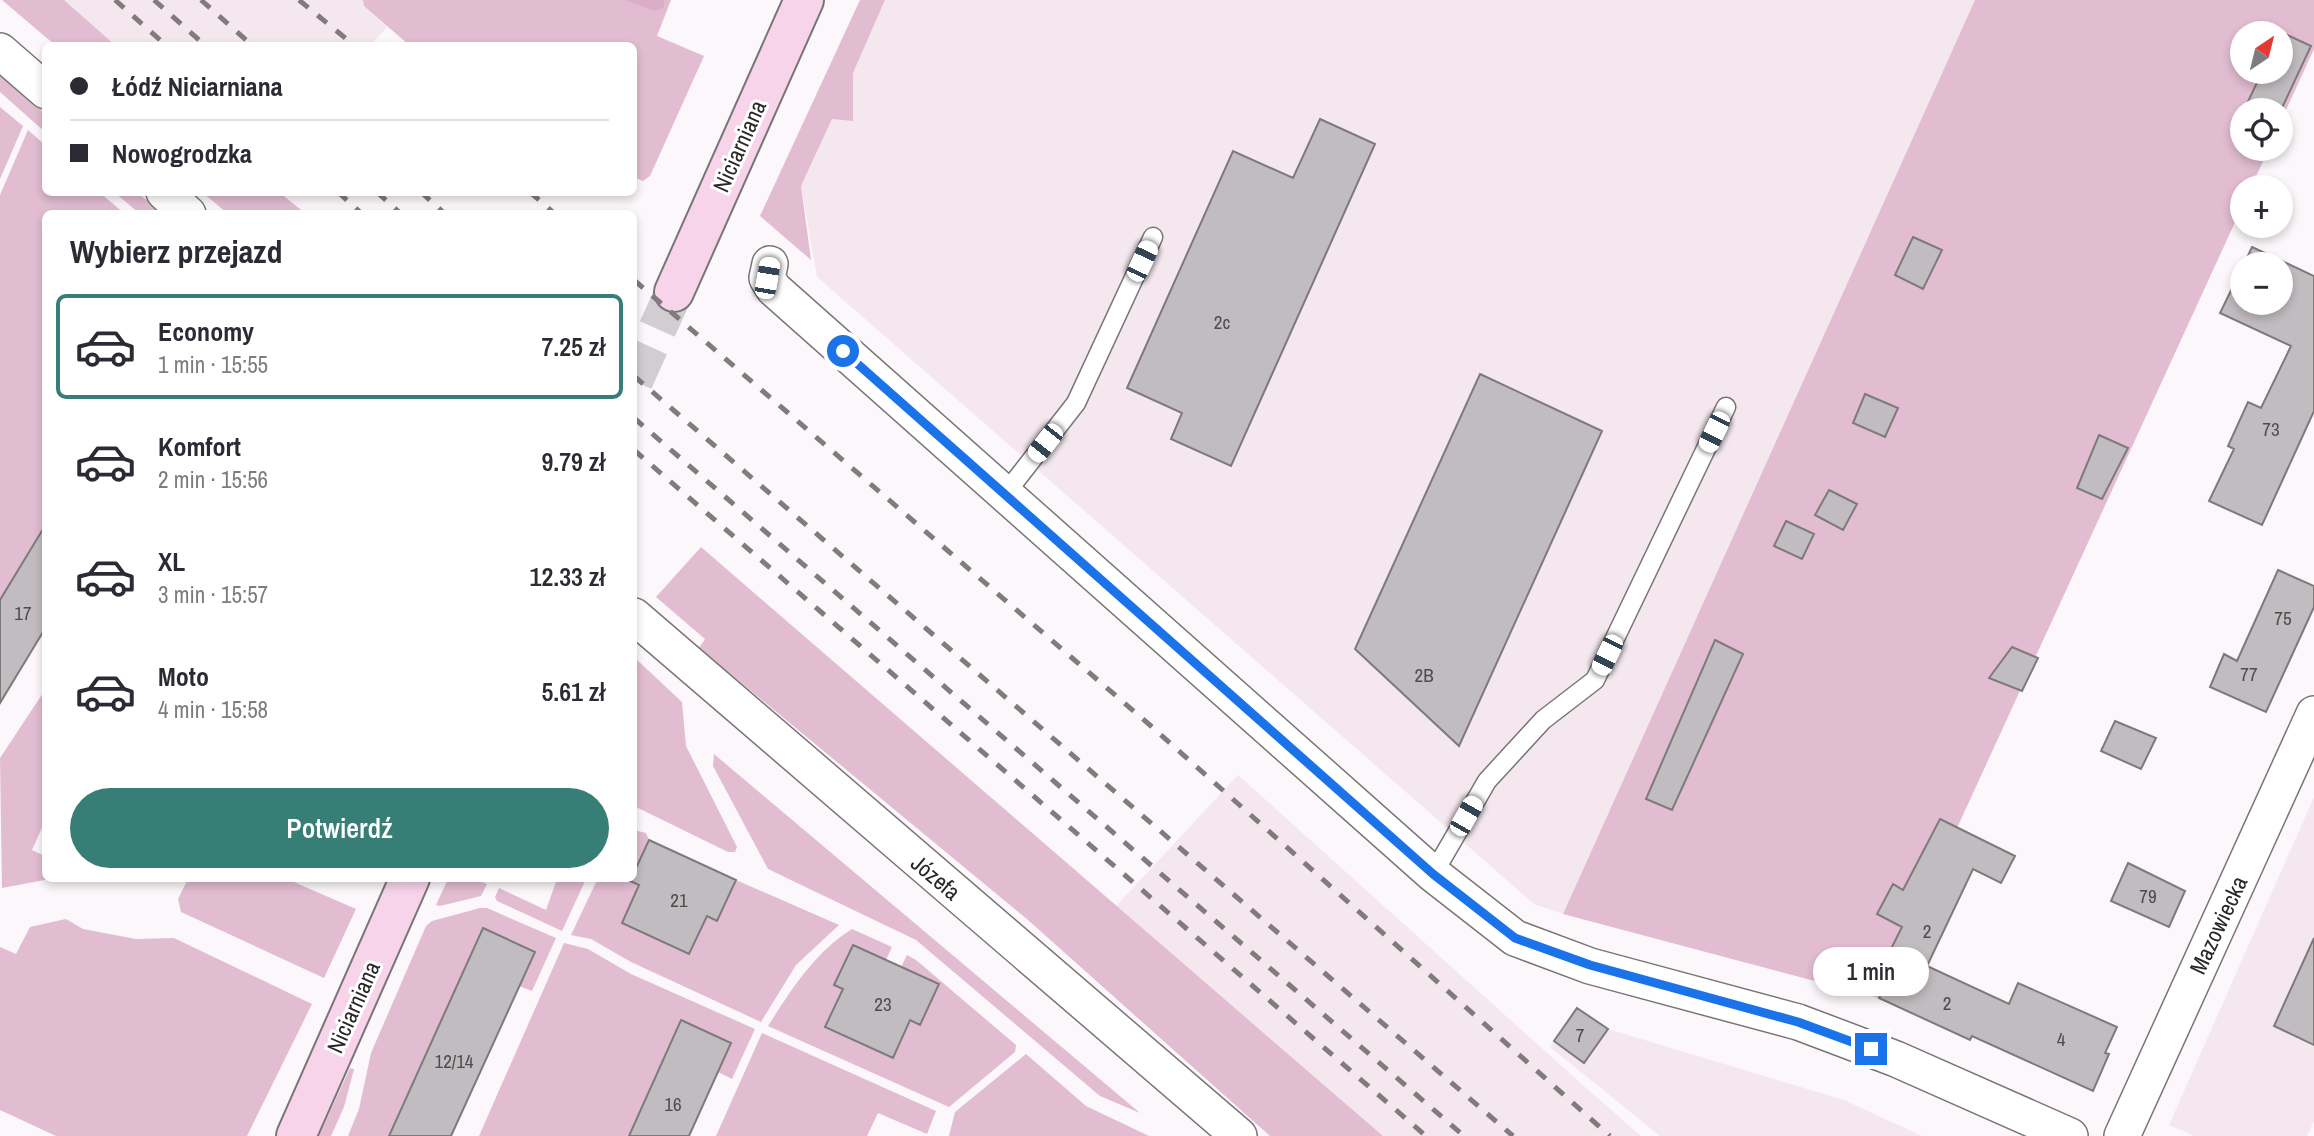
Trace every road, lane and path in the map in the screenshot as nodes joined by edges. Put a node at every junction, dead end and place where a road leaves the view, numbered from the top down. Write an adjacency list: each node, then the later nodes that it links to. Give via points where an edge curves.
1 (804, 0): 8 (street, Niciarniana)
2 (0, 51): 3 (street)
3 (42, 87)
4 (168, 196): 5 (street)
5 (184, 210)
6 (1153, 237): 10 (lane, via 1076,403)
7 (770, 264): 10 (street, via 767,278 774,289)
8 (674, 292)
9 (1726, 407): 13 (lane, via 1595,680 1543,720 1487,781)
10 (1005, 494): 13 (street)
11 (637, 619): 16 (street, Józefa)
12 (2314, 714): 18 (street, Mazowiecka)
13 (1433, 874): 17 (street, via 1515,938 1590,965 1798,1022 1896,1059)
14 (408, 882): 15 (street, Niciarniana)
15 (296, 1136)
16 (1239, 1136)
17 (2070, 1136)
18 (2122, 1136)

